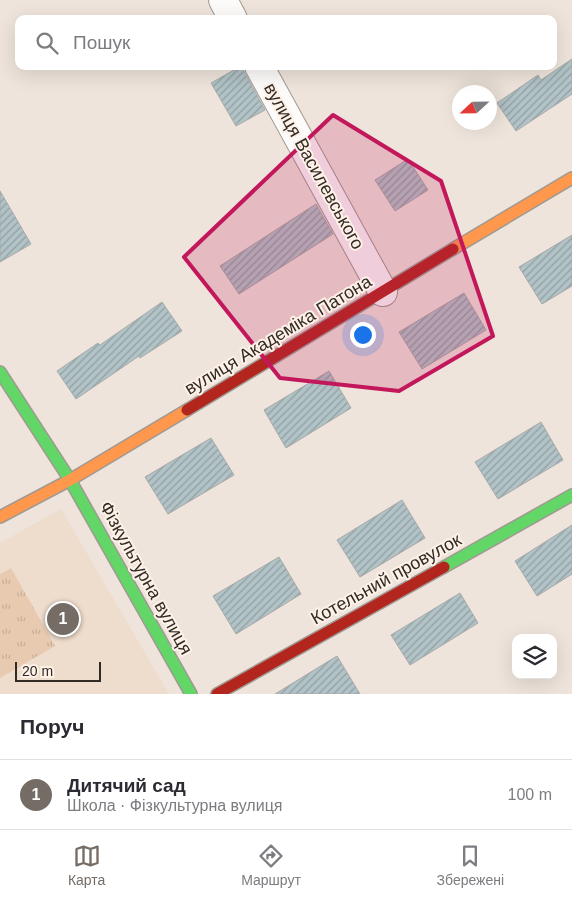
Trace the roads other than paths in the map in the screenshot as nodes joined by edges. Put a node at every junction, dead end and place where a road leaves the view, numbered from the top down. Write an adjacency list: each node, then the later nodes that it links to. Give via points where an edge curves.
1 (223, 0): 2 (street)
2 (231, 15)
3 (261, 70): 5 (street, вулиця Василевського)
4 (572, 178): 5 (street, вулиця Академіка Патона)
5 (383, 292): 7 (street, вулиця Академіка Патона)
6 (0, 372): 7 (street, Фізкультурна вулиця)
7 (70, 480): 9 (street, вулиця Академіка Патона); 10 (street, Фізкультурна вулиця)
8 (572, 495): 11 (street, Котельний провулок)
9 (0, 518)
10 (191, 694)
11 (217, 694)

